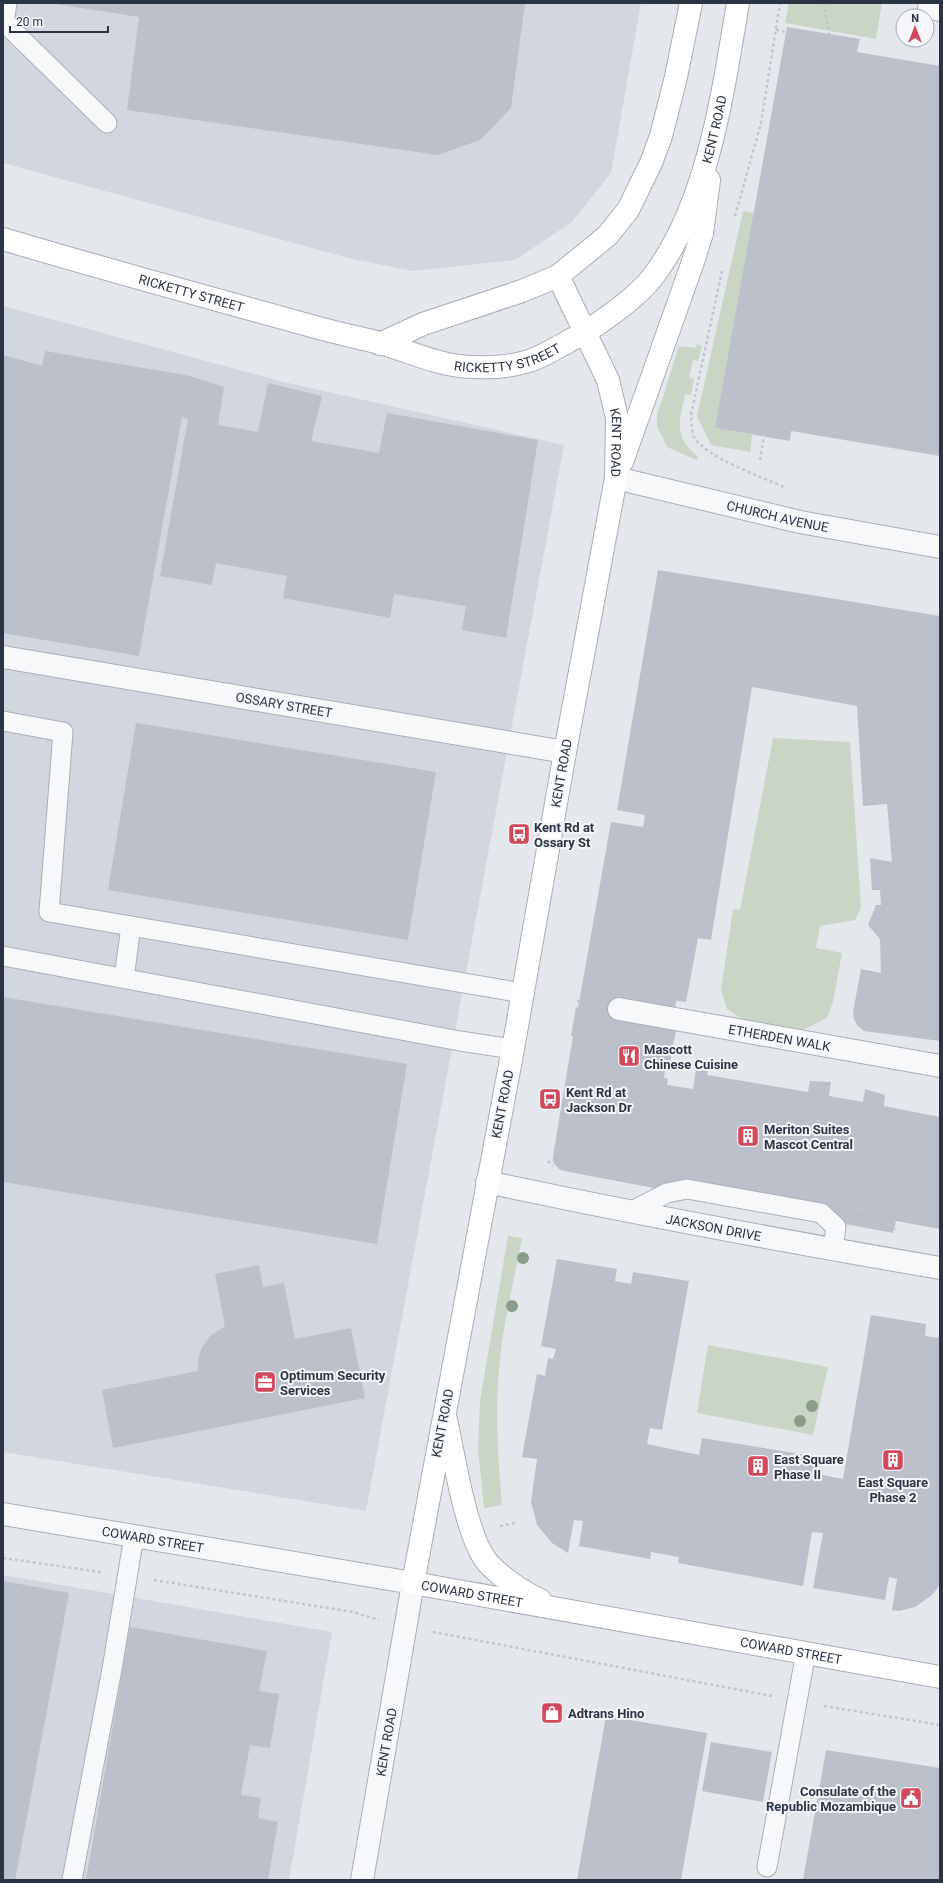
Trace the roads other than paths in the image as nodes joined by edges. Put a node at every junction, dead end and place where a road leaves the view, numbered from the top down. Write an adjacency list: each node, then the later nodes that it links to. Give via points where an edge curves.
1 (7, 3): 4 (lane, via 4,22)
2 (691, 3): 7 (main road, via 661,136 639,190 628,210 607,236)
3 (738, 3): 5 (main road, KENT ROAD)
4 (107, 123)
5 (713, 135): 8 (main road, KENT ROAD, via 697,191 669,252 645,285); 10 (main road, via 702,233)
6 (3, 239): 9 (main road, RICKETTY STREET)
7 (558, 276): 8 (main road, KENT ROAD); 9 (main road, via 522,291 423,324)
8 (585, 333): 9 (main road, RICKETTY STREET, via 530,361 476,368 444,365); 10 (main road, KENT ROAD, via 608,380 614,401 617,424)
9 (380, 344)
10 (616, 478): 11 (street, CHURCH AVENUE, via 800,522); 14 (main road, KENT ROAD)
11 (940, 547)
12 (3, 657): 14 (street, OSSARY STREET)
13 (3, 721): 15 (lane, via 63,732 49,912)
14 (565, 752): 18 (main road, KENT ROAD)
15 (131, 926): 17 (lane); 18 (lane)
16 (3, 956): 17 (lane)
17 (124, 978): 20 (lane)
18 (522, 993): 20 (main road, KENT ROAD)
19 (619, 1009): 21 (street, ETHERDEN WALK)
20 (513, 1049): 22 (main road, KENT ROAD)
21 (940, 1066)
22 (487, 1182): 23 (street, JACKSON DRIVE); 26 (main road, KENT ROAD)
23 (630, 1212): 24 (street, JACKSON DRIVE); 24 (lane, via 667,1193 687,1189 821,1213 836,1227)
24 (833, 1250): 25 (street, JACKSON DRIVE)
25 (940, 1268)
26 (444, 1411): 29 (main road, KENT ROAD); 30 (main road, via 473,1534 487,1562 506,1580)
27 (3, 1514): 28 (street, COWARD STREET)
28 (134, 1536): 29 (street, COWARD STREET); 34 (lane)
29 (413, 1583): 30 (main road, COWARD STREET); 35 (street, KENT ROAD)
30 (555, 1608): 31 (main road, COWARD STREET)
31 (806, 1652): 32 (main road, COWARD STREET); 33 (lane)
32 (940, 1677)
33 (767, 1867)
34 (72, 1880)
35 (362, 1880)

